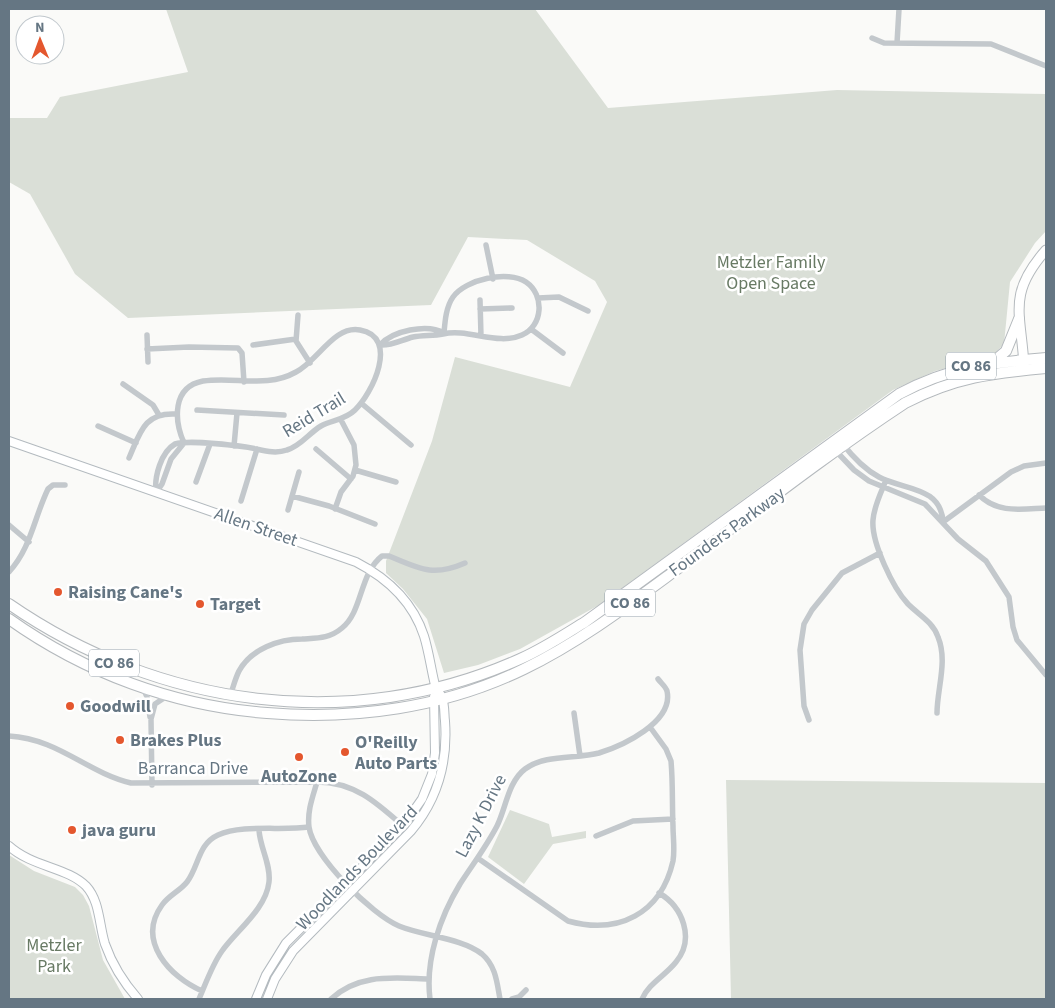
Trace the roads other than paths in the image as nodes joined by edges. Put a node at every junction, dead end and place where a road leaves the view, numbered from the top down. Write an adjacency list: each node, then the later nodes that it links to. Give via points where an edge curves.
1 (899, 9): 3 (street)
2 (872, 38): 3 (street, via 884,43)
3 (897, 43): 4 (street, via 991,44)
4 (1046, 66)
5 (486, 245): 7 (street)
6 (1046, 250): 14 (main road, via 1025,277 1020,290)
7 (493, 278): 8 (street, via 522,280 532,287); 16 (street, via 473,282 456,293 449,305)
8 (538, 298): 12 (street, via 559,297); 15 (street, via 539,314)
9 (480, 300): 11 (street)
10 (512, 308): 11 (street)
11 (480, 309): 18 (street)
12 (588, 311)
13 (298, 315): 19 (street)
14 (1019, 319): 26 (highway, via 1005,352); 28 (main road)
15 (532, 329): 18 (street, via 514,338); 23 (street)
16 (444, 333): 18 (street); 21 (street)
17 (147, 335): 22 (street)
18 (481, 336)
19 (296, 339): 20 (street); 27 (street)
20 (253, 345)
21 (380, 345): 27 (street, via 368,332 349,330 334,338); 32 (street, Reid Trail, via 380,362)
22 (147, 349): 25 (street); 30 (street, via 238,348 242,353)
23 (563, 353)
24 (1046, 358): 28 (highway, Founders Parkway / CO 86)
25 (148, 362)
26 (992, 362): 28 (highway, Founders Parkway / CO 86); 40 (highway, Founders Parkway / CO 86, via 922,382)
27 (310, 363): 30 (street, via 284,378)
28 (1024, 365): 29 (highway, Founders Parkway / CO 86); 49 (highway, Founders Parkway / CO 86, via 937,387 905,403)
29 (1046, 368)
30 (244, 382): 35 (street, via 196,384 181,397)
31 (123, 384): 36 (street, via 153,405)
32 (361, 403): 38 (street, Reid Trail); 45 (street)
33 (197, 410): 34 (street)
34 (237, 413): 37 (street); 46 (street)
35 (176, 414): 36 (street); 42 (street)
36 (159, 415): 43 (street, via 146,423)
37 (284, 415)
38 (341, 420): 47 (street, Reid Trail, via 323,425 287,450); 52 (street, via 354,445)
39 (98, 426): 43 (street)
40 (833, 440): 49 (street); 49 (street); 80 (highway, Founders Parkway / CO 86, via 602,610 548,645 487,672)
41 (9, 442): 60 (street, Allen Street)
42 (184, 442): 44 (street, Reid Trail); 60 (street, via 171,459)
43 (136, 443): 50 (street)
44 (210, 444): 46 (street, Reid Trail); 56 (street)
45 (411, 445)
46 (234, 446): 47 (street, Reid Trail)
47 (257, 449): 63 (street)
48 (316, 449): 54 (street)
49 (841, 449): 55 (street); 59 (street, via 860,475); 83 (highway, Founders Parkway / CO 86, via 570,644 515,673)
50 (129, 458)
51 (1046, 463): 61 (street, via 1017,468)
52 (355, 470): 54 (street); 57 (street)
53 (299, 472): 62 (street)
54 (351, 479): 65 (street)
55 (886, 480): 59 (street); 67 (street, via 913,488 933,499 940,506)
56 (196, 482)
57 (396, 482)
58 (65, 485): 70 (street, via 53,485 48,489)
59 (883, 488): 67 (street, via 919,500); 71 (street, via 873,520 873,532)
60 (156, 493): 73 (street, Allen Street, via 346,558)
61 (979, 495): 64 (street, via 990,505 1003,509); 67 (street)
62 (292, 496): 65 (street); 66 (street)
63 (240, 501)
64 (1046, 508)
65 (335, 509): 69 (street)
66 (288, 510)
67 (943, 522): 77 (street, via 958,539 986,561 1009,596 1017,640)
68 (9, 524): 70 (street)
69 (375, 524)
70 (30, 542): 74 (street)
71 (880, 552): 86 (street, via 902,598 930,624 940,641 942,657); 88 (street, via 842,573 804,624 800,650 804,706)
72 (465, 562): 73 (street, via 446,570 430,571 384,555)
73 (372, 570): 80 (street, Allen Street, via 395,589 417,619); 82 (street, via 361,588 352,618 345,626 325,638 290,640 261,650 242,665)
74 (9, 572)
75 (9, 604): 82 (highway, Founders Parkway / CO 86, via 69,642 121,666 182,686)
76 (9, 619): 79 (highway, Founders Parkway / CO 86, via 63,653)
77 (1046, 675)
78 (658, 679): 89 (street, Lazy K Drive, via 667,690 667,699 659,719)
79 (143, 688): 81 (highway, Founders Parkway / CO 86); 87 (street)
80 (436, 688): 82 (highway, Founders Parkway / CO 86, via 340,701 279,701); 83 (street, Woodlands Boulevard)
81 (169, 696): 84 (highway, Founders Parkway / CO 86); 87 (street, via 156,701)
82 (230, 696): 84 (highway)
83 (438, 700): 84 (highway, Founders Parkway / CO 86, via 358,714 310,715 251,712); 94 (street, Woodlands Boulevard, via 432,774); 95 (street, Woodlands Boulevard, via 446,742 443,769 433,800)
84 (198, 703)
85 (574, 713): 91 (street)
86 (937, 713)
87 (151, 719): 93 (street)
88 (809, 720)
89 (650, 727): 91 (street, Lazy K Drive, via 615,746); 96 (street, via 670,756)
90 (9, 736): 93 (street, Barranca Drive, via 49,744 121,781)
91 (580, 756): 102 (street, Lazy K Drive, via 541,761 520,773 498,824)
92 (317, 782): 93 (street, Barranca Drive); 97 (street, Barranca Drive, via 339,784 360,791); 98 (street, via 310,807)
93 (152, 784)
94 (422, 799): 95 (street); 97 (street, Woodlands Boulevard)
95 (421, 819): 104 (street, Woodlands Boulevard)
96 (673, 819): 100 (street, via 633,820); 105 (street, via 673,858)
97 (403, 826): 103 (street, Woodlands Boulevard)
98 (309, 827): 99 (street); 103 (street, via 321,855)
99 (259, 830): 109 (street, via 269,874 268,888 261,904 221,952); 109 (street, via 234,830 212,838 203,848 187,882 163,903 155,919 153,934 160,958 185,984)
100 (596, 836)
101 (9, 846): 110 (street, via 31,862 86,886 95,903 110,958)
102 (478, 859): 105 (street, via 556,914 582,925 619,924 643,912); 106 (street, Lazy K Drive, via 460,884)
103 (346, 882): 104 (street); 112 (street, Woodlands Boulevard, via 283,948)
104 (353, 889): 106 (street, via 389,921); 113 (street, Woodlands Boulevard, via 293,951)
105 (659, 894): 118 (street, via 670,900 678,911 685,927 685,941 676,962 654,982)
106 (436, 937): 107 (street, Lazy K Drive); 116 (street, via 470,947 481,954 494,970)
107 (429, 979): 114 (street, via 367,980 347,987); 115 (street, Lazy K Drive)
108 (526, 990): 117 (street)
109 (202, 991): 111 (street)
110 (138, 999)
111 (199, 999)
112 (256, 999)
113 (267, 999)
114 (331, 999)
115 (430, 999)
116 (500, 999)
117 (512, 999)
118 (642, 999)

